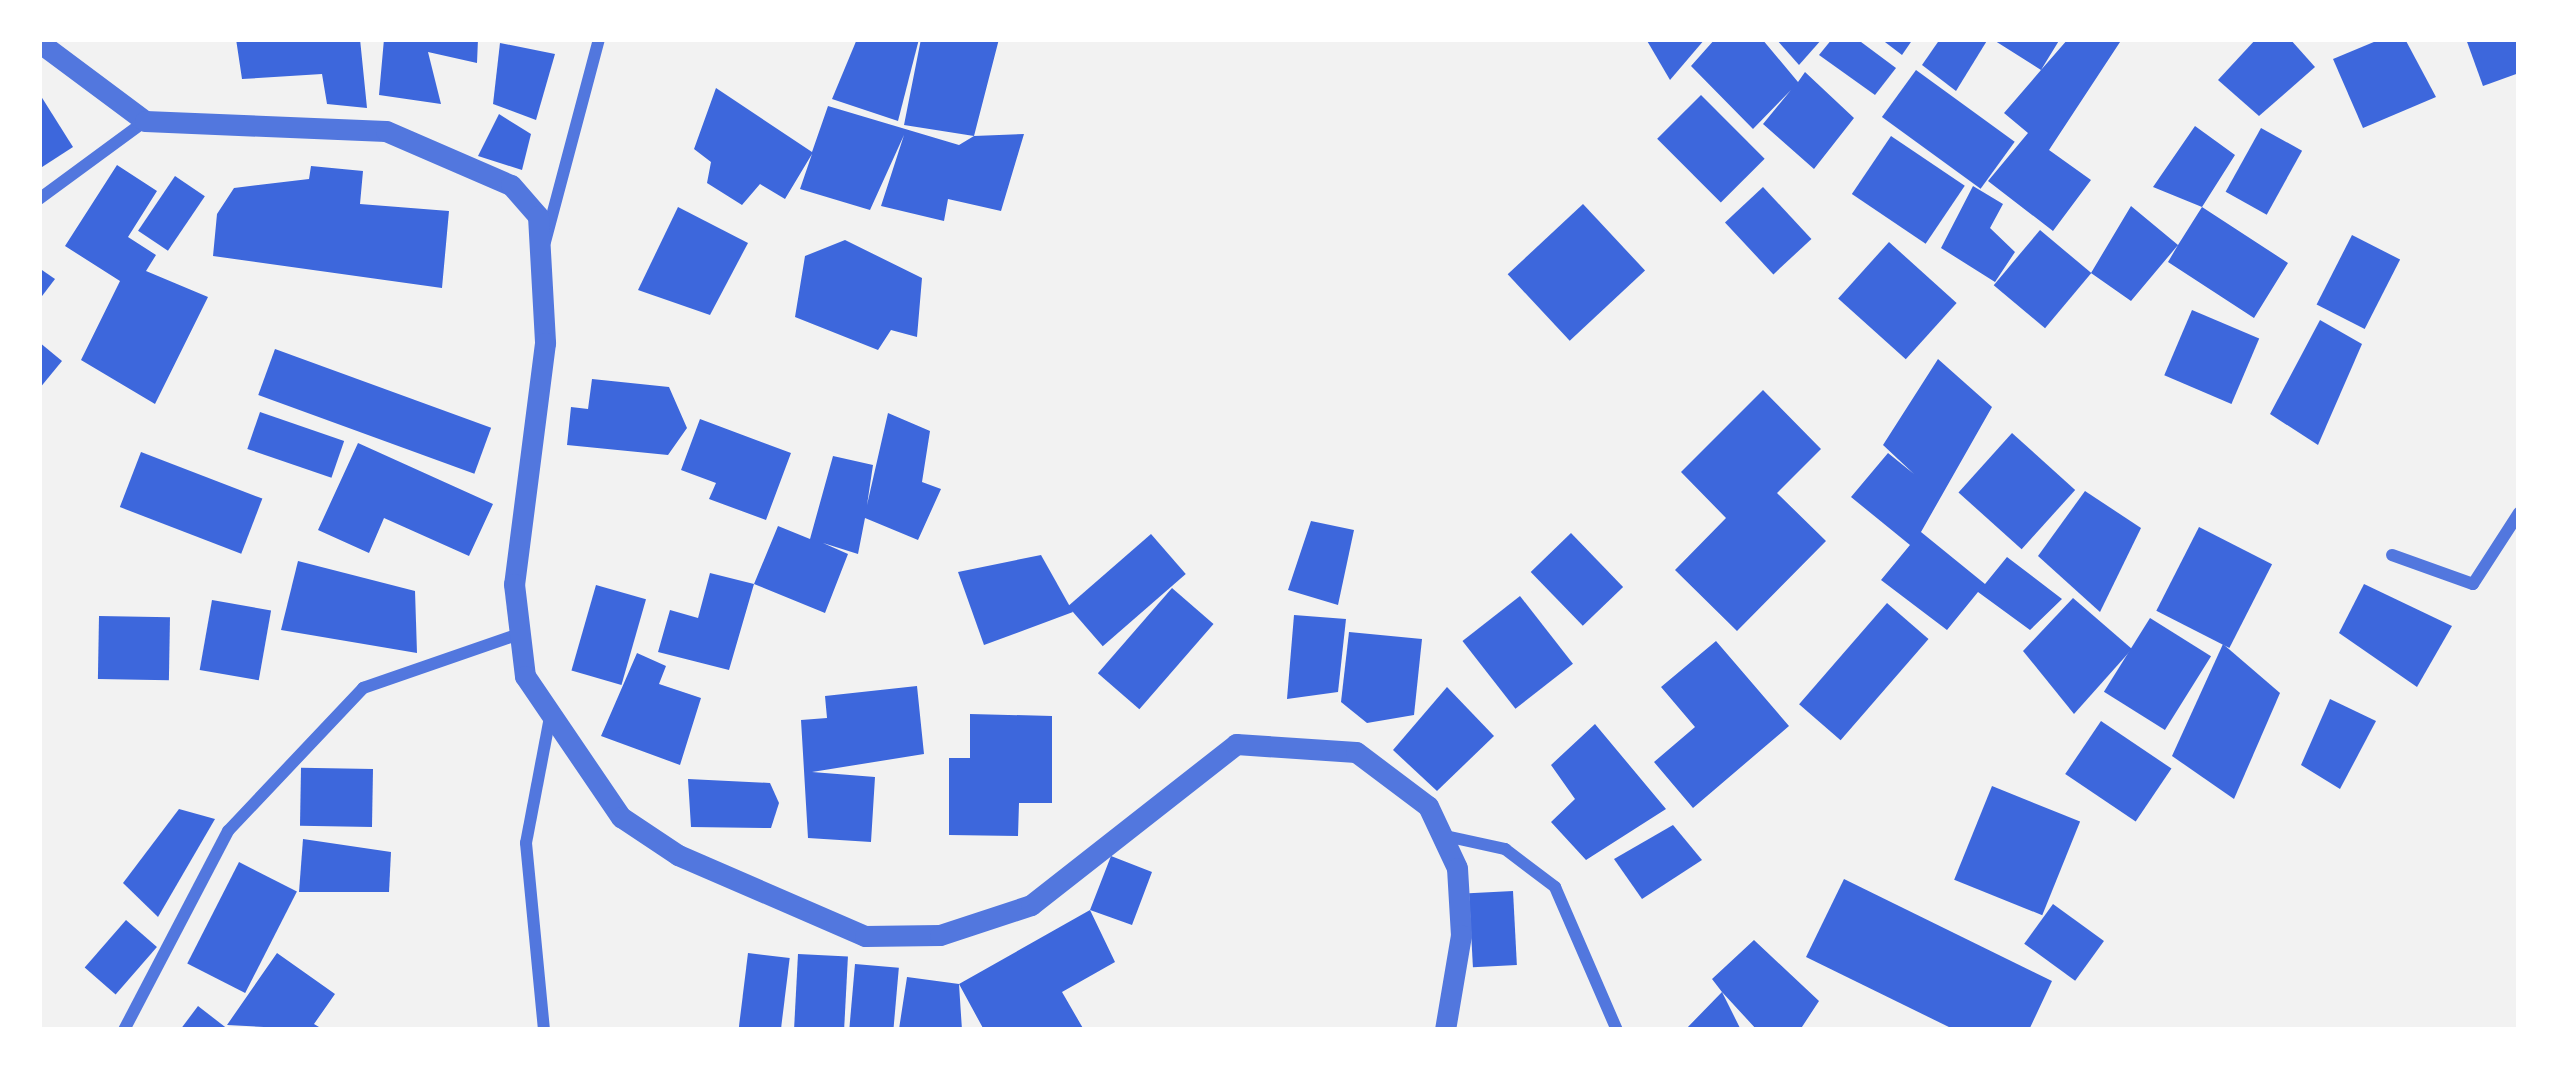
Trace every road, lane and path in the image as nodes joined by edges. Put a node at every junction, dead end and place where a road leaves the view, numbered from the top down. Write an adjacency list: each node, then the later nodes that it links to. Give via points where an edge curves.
1 (599, 39): 5 (street)
2 (39, 42): 3 (street)
3 (145, 121): 4 (street); 5 (street, via 386,130 511,185 538,216)
4 (39, 199)
5 (544, 249): 8 (street)
6 (2519, 513): 7 (street, via 2473,584)
7 (2392, 555)
8 (519, 634): 9 (street, via 525,676); 11 (street, via 363,688 228,831)
9 (549, 722): 10 (street, via 621,817 678,855 866,936 940,934 1031,905 1236,744 1356,752 1428,806); 12 (street, via 526,843)
10 (1441, 835): 13 (street, via 1457,868 1461,935); 14 (street, via 1505,849 1555,886)
11 (124, 1030)
12 (544, 1030)
13 (1445, 1030)
14 (1617, 1030)

